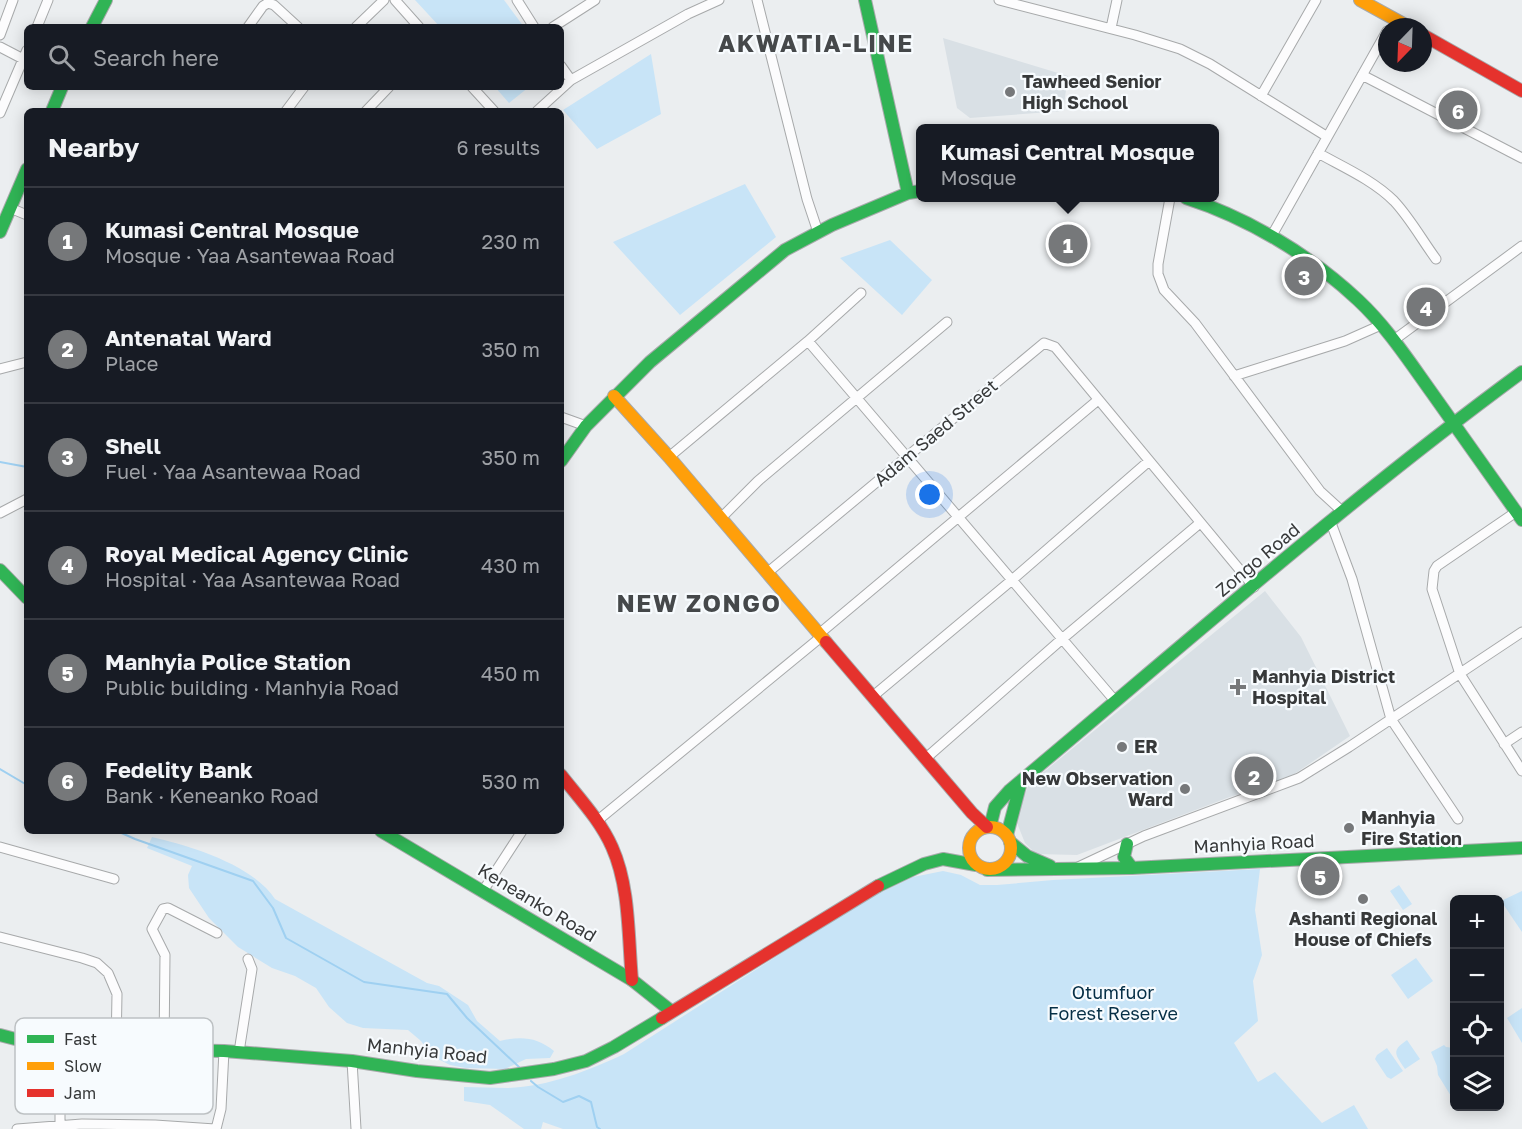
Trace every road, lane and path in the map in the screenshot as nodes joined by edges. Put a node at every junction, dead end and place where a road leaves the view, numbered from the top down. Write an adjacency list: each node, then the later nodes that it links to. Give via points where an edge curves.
1 (13, 0): 26 (street)
2 (48, 0): 17 (street)
3 (106, 0): 18 (street)
4 (384, 0): 21 (street)
5 (395, 0): 22 (street)
6 (518, 0): 23 (street)
7 (595, 0): 24 (street)
8 (719, 0): 15 (street)
9 (757, 0): 60 (street)
10 (865, 0): 54 (street)
11 (999, 0): 25 (street)
12 (1117, 0): 25 (street)
13 (1316, 0): 42 (street)
14 (1360, 0): 16 (street)
15 (696, 4): 34 (street)
16 (1382, 18)
17 (38, 24)
18 (94, 24)
19 (250, 24): 20 (street, via 268,3)
20 (295, 24)
21 (359, 24)
22 (416, 24)
23 (532, 24)
24 (558, 24)
25 (1111, 28): 42 (street, via 1180,49)
26 (0, 35)
27 (1432, 40): 41 (street)
28 (1378, 46): 33 (street)
29 (0, 47): 30 (street)
30 (24, 56)
31 (24, 61): 48 (street)
32 (564, 70): 34 (street)
33 (1362, 75): 49 (street); 51 (street)
34 (571, 80): 35 (street)
35 (564, 86)
36 (61, 90): 43 (street)
37 (302, 90): 44 (street)
38 (386, 90): 45 (street)
39 (475, 90): 46 (street)
40 (560, 90): 47 (street)
41 (1522, 91)
42 (1261, 96): 49 (street)
43 (53, 108)
44 (288, 108)
45 (369, 108)
46 (491, 108)
47 (540, 108)
48 (0, 113)
49 (1326, 136): 50 (street)
50 (1318, 153): 61 (street); 63 (street, via 1387,195)
51 (1522, 158)
52 (24, 176): 57 (street)
53 (916, 192): 54 (street)
54 (908, 193): 60 (street)
55 (1169, 202): 72 (street, via 1158,264 1160,283 1195,322)
56 (1198, 202): 61 (street)
57 (10, 208): 58 (street); 59 (street)
58 (24, 214)
59 (0, 232)
60 (818, 232): 73 (street, via 785,250)
61 (1271, 237): 66 (street, via 1337,281)
62 (1522, 246): 67 (street)
63 (1436, 259)
64 (861, 293): 68 (street)
65 (947, 322): 74 (street)
66 (1381, 326): 67 (street); 72 (street)
67 (1394, 340): 77 (street)
68 (808, 341): 74 (street); 81 (street)
69 (24, 363): 70 (street)
70 (0, 369)
71 (1522, 372): 77 (street, Zongo Road)
72 (1234, 376): 84 (street, via 1320,491)
73 (614, 396): 78 (street); 81 (street)
74 (856, 398): 80 (street); 88 (street, via 758,481)
75 (1098, 400): 80 (street, Adam Saed Street, via 1055,347 1044,343); 82 (street); 87 (street)
76 (564, 418): 78 (street)
77 (1454, 422): 84 (street, Zongo Road); 86 (street)
78 (586, 426): 79 (street)
79 (564, 457)
80 (908, 457): 87 (street); 92 (street, Adam Saed Street)
81 (669, 458): 88 (street)
82 (1149, 461): 90 (street); 93 (street)
83 (24, 501): 85 (street)
84 (1343, 512): 89 (street, Zongo Road)
85 (0, 513)
86 (1519, 516): 99 (street, via 1444,561 1434,572 1433,594)
87 (958, 517): 93 (street); 97 (street)
88 (720, 519): 92 (street)
89 (1331, 522): 94 (street, Zongo Road); 102 (street, via 1352,579)
90 (1200, 524): 94 (street); 98 (street)
91 (0, 570): 95 (street)
92 (767, 573): 97 (street)
93 (1012, 580): 98 (street); 100 (street)
94 (1254, 587): 101 (street, Zongo Road)
95 (24, 595)
96 (1522, 632): 99 (street)
97 (820, 635): 100 (street); 111 (street)
98 (1062, 639): 101 (street); 105 (street)
99 (1460, 675): 102 (street); 104 (street)
100 (872, 697): 105 (street)
101 (1116, 702): 108 (street, Zongo Road)
102 (1391, 719): 110 (street); 117 (street, via 1299,778)
103 (1522, 732): 104 (street)
104 (1504, 744): 106 (street)
105 (925, 759): 109 (street)
106 (1522, 771)
107 (564, 780): 111 (street)
108 (1021, 782): 112 (street, Zongo Road, via 995,807); 116 (street)
109 (972, 813): 112 (street); 115 (street)
110 (1458, 819)
111 (597, 821): 130 (street, via 614,849 622,885)
112 (988, 827): 115 (street); 116 (street)
113 (386, 834): 126 (street, Keneanko Road)
114 (520, 834): 126 (street)
115 (972, 837): 120 (street); 121 (street, via 969,854)
116 (1009, 838): 121 (street, via 1010,856 1006,862 1001,867); 122 (street, via 1037,861)
117 (1126, 844): 123 (street); 124 (street, via 1123,856)
118 (0, 847): 125 (street)
119 (1522, 848): 124 (street, Manhyia Road)
120 (943, 859): 121 (street, Manhyia Road); 131 (street, Manhyia Road, via 879,885)
121 (982, 867): 122 (street, Manhyia Road, via 1007,871)
122 (1060, 868): 123 (street, Manhyia Road)
123 (1076, 868): 124 (street, Manhyia Road)
124 (1132, 868)
125 (114, 879)
126 (483, 891): 130 (street, Keneanko Road)
127 (217, 933): 133 (street, via 163,909 153,933 166,961)
128 (0, 937): 132 (street, via 97,963 108,973 117,994)
129 (248, 959): 138 (street, via 252,969)
130 (632, 980): 131 (street, Keneanko Road)
131 (671, 1011): 139 (street, Manhyia Road, via 586,1061 554,1069 490,1078)
132 (117, 1018)
133 (165, 1018)
134 (0, 1035): 135 (street, Manhyia Road)
135 (15, 1039)
136 (213, 1051): 137 (street, Manhyia Road)
137 (224, 1051): 138 (street, Manhyia Road); 143 (street, via 221,1109)
138 (238, 1052): 139 (street, Manhyia Road)
139 (352, 1061): 144 (street)
140 (60, 1114): 141 (street)
141 (60, 1126): 142 (street); 143 (street)
142 (17, 1129)
143 (215, 1129)
144 (356, 1129)

